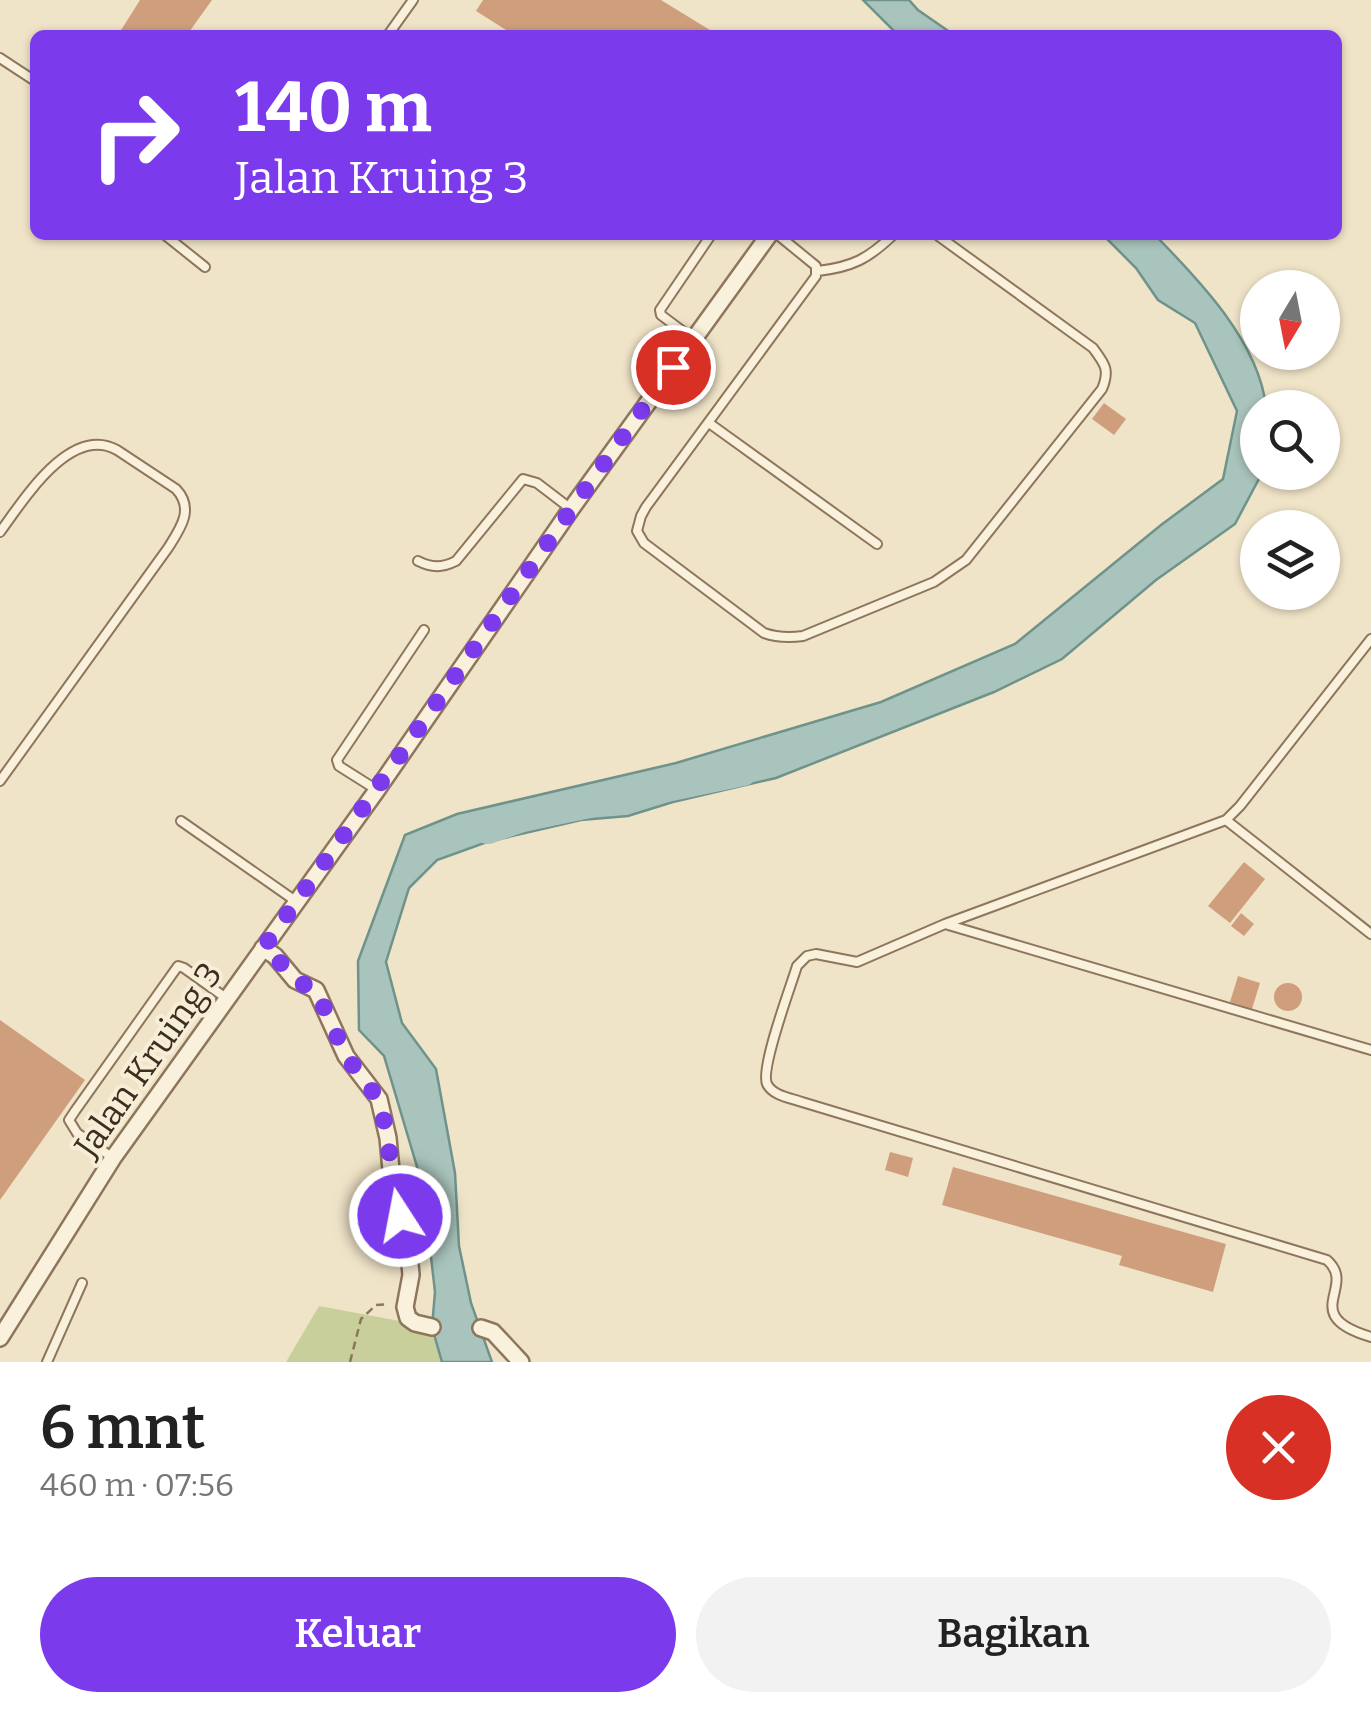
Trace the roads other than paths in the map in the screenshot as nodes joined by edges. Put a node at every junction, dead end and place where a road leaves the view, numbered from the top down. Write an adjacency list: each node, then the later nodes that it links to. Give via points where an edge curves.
1 (413, 0): 2 (lane)
2 (392, 30)
3 (0, 58): 4 (lane)
4 (30, 78)
5 (171, 240): 11 (lane)
6 (708, 240): 13 (lane, via 660,310)
7 (765, 240): 13 (street, Jalan Kruing 3)
8 (784, 240): 12 (lane)
9 (887, 240): 12 (lane, via 852,265)
10 (944, 240): 14 (lane, via 1093,348 1106,367 1102,389 966,560 934,582 803,636 764,632 638,536 646,507)
11 (205, 266)
12 (818, 271): 14 (lane)
13 (694, 339): 15 (street, Jalan Kruing 3)
14 (709, 424): 18 (lane)
15 (571, 509): 19 (lane, via 523,479 456,560 439,567); 23 (street, Jalan Kruing 3)
16 (4, 517): 17 (lane); 22 (lane, via 62,458 98,444 176,489 186,505 168,548)
17 (0, 532)
18 (877, 544)
19 (418, 562)
20 (424, 630): 23 (lane, via 337,760)
21 (1371, 639): 24 (lane)
22 (0, 781)
23 (377, 790): 26 (street, Jalan Kruing 3)
24 (1226, 820): 28 (lane); 29 (lane)
25 (181, 821): 26 (lane)
26 (297, 902): 31 (street, Jalan Kruing 3)
27 (1371, 916): 29 (lane)
28 (945, 924): 33 (lane); 38 (lane, via 858,962 811,954 800,962 768,1058 765,1076 772,1090 1320,1258 1335,1268 1332,1310 1340,1325)
29 (1362, 928): 30 (lane)
30 (1371, 934)
31 (263, 948): 32 (street, Jalan Kruing 3); 36 (street, via 294,980 316,990 346,1056 379,1100 408,1242 412,1276 405,1307 408,1318)
32 (227, 999): 34 (street, Jalan Kruing 3); 34 (lane, via 178,966 70,1120 77,1133)
33 (1371, 1050)
34 (113, 1158): 39 (street, Jalan Kruing 3)
35 (82, 1283): 40 (lane)
36 (432, 1327)
37 (481, 1328): 41 (street)
38 (1371, 1337)
39 (0, 1338)
40 (48, 1362)
41 (522, 1362)

